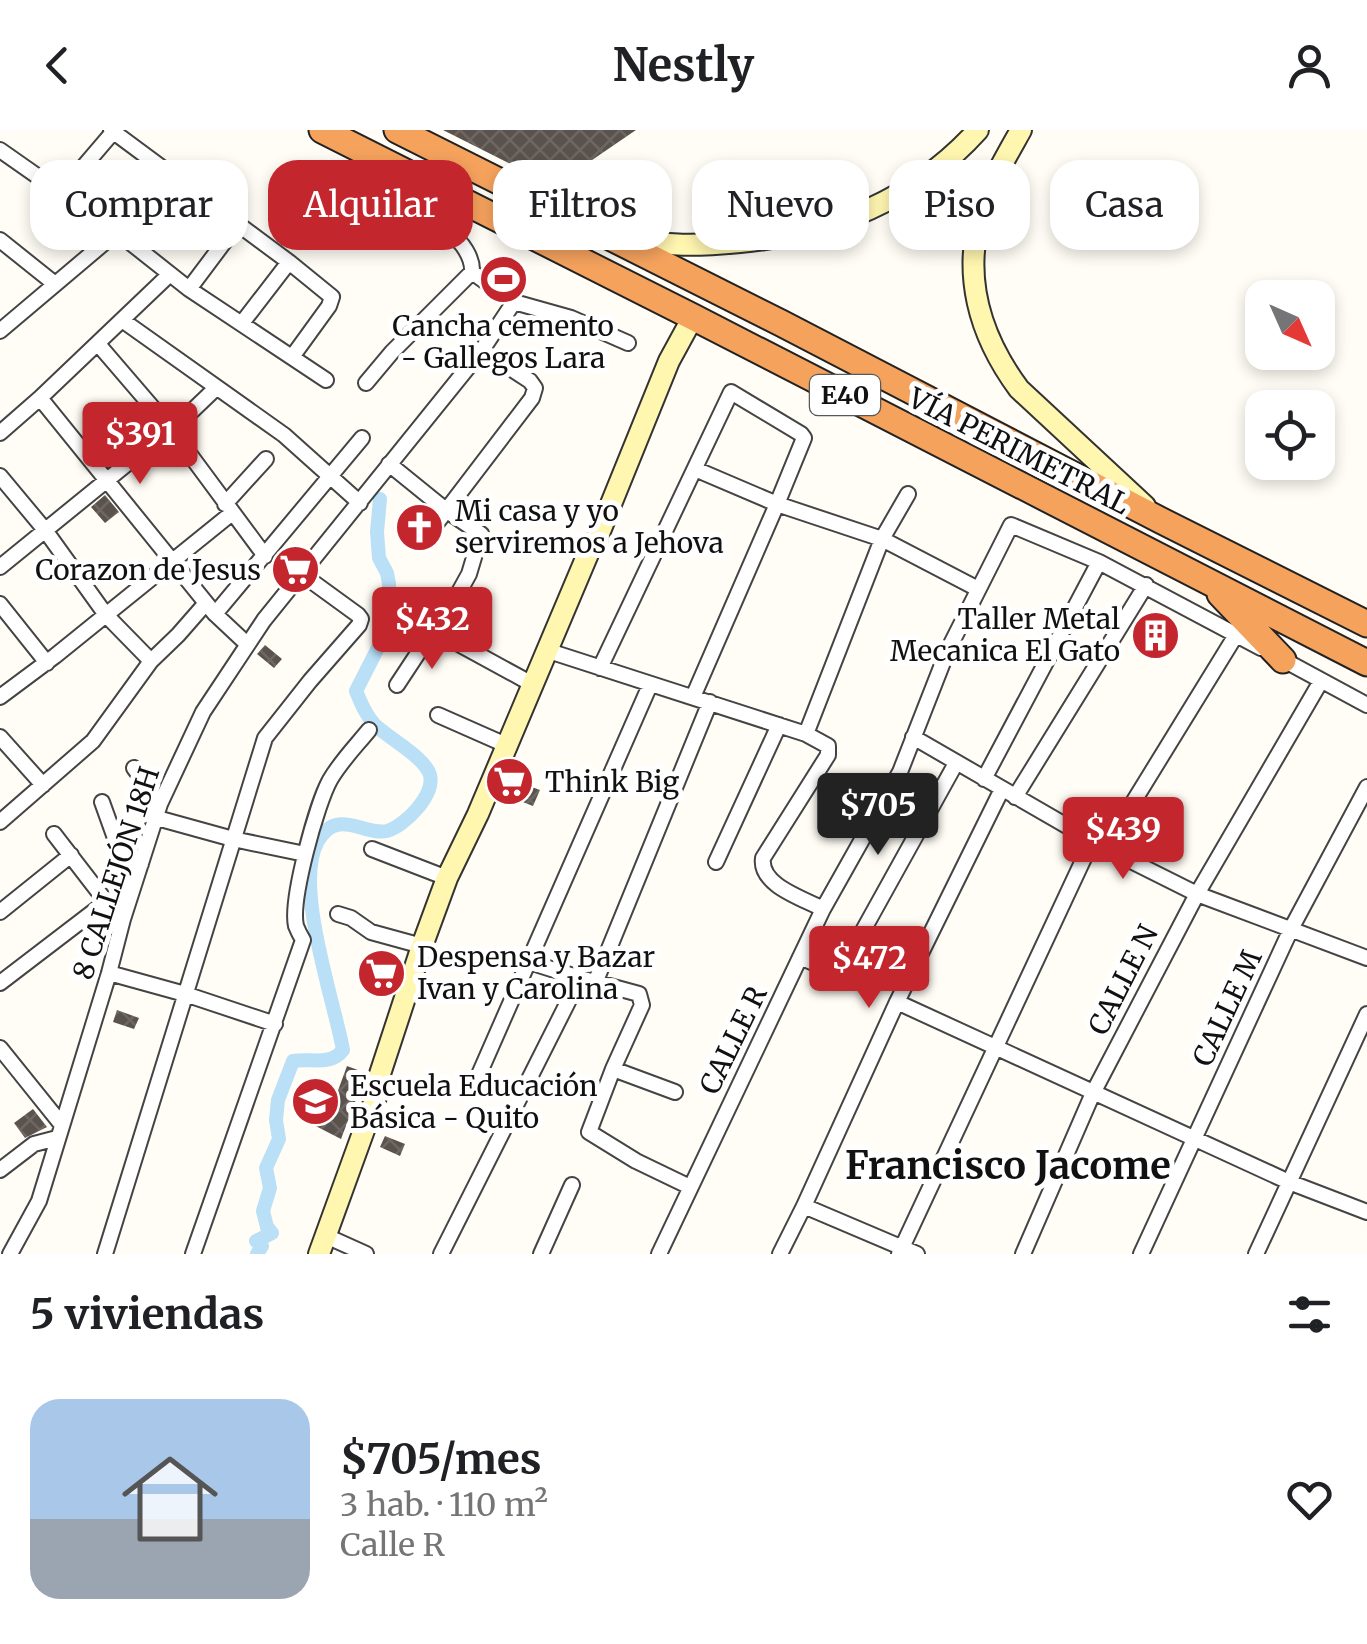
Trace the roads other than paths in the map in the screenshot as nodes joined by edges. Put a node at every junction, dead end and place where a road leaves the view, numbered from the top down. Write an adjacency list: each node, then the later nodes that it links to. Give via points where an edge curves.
1 (322, 130): 25 (highway, VÍA PERIMETRAL / E40)
2 (397, 130): 10 (highway, VÍA PERIMETRAL / E40)
3 (978, 130): 13 (street, via 894,197 833,224 784,236)
4 (1020, 130): 51 (street, via 976,235 975,290 990,343 1019,390)
5 (113, 131): 7 (street); 8 (street)
6 (0, 150): 9 (street)
7 (89, 160)
8 (151, 160)
9 (30, 172)
10 (493, 179)
11 (248, 233): 19 (street)
12 (0, 240): 22 (street)
13 (672, 245)
14 (96, 250): 22 (street)
15 (140, 250): 21 (street)
16 (218, 250): 23 (street)
17 (465, 250): 20 (street)
18 (634, 250): 51 (highway, VÍA PERIMETRAL / E40)
19 (289, 262): 27 (street); 32 (street, via 332,300)
20 (472, 272): 24 (street); 34 (street)
21 (170, 274): 23 (street); 26 (street)
22 (55, 284): 28 (street)
23 (189, 289): 27 (street)
24 (514, 302): 29 (street); 31 (street, 8 CALLEJÓN 18H)
25 (693, 317): 55 (street, via 668,361); 61 (highway, VÍA PERIMETRAL / E40)
26 (122, 320): 30 (street); 35 (street)
27 (242, 323): 32 (street)
28 (2, 327)
29 (628, 343)
30 (98, 344): 36 (street); 37 (street)
31 (482, 350): 41 (street, 8 CALLEJÓN 18H); 50 (street, via 536,388)
32 (292, 357): 33 (street)
33 (326, 380)
34 (366, 383)
35 (216, 388): 37 (street); 44 (street)
36 (40, 398): 38 (street); 45 (street)
37 (170, 430): 45 (street); 49 (street)
38 (0, 432)
39 (362, 438): 44 (street)
40 (266, 459): 49 (street)
41 (389, 464): 47 (street, 8 CALLEJÓN 18H); 50 (street)
42 (695, 468): 48 (street); 48 (street, via 731,392 804,438); 76 (street)
43 (0, 476): 52 (street)
44 (330, 477): 47 (street); 56 (street)
45 (106, 480): 52 (street); 57 (street)
46 (908, 494): 53 (street)
47 (360, 503): 60 (street, 8 CALLEJÓN 18H)
48 (778, 504): 53 (street); 82 (street)
49 (229, 509): 56 (street); 57 (street)
50 (447, 511): 54 (street); 68 (street, via 481,538)
51 (1162, 521): 67 (highway, VÍA PERIMETRAL / E40)
52 (45, 530): 59 (street); 66 (street)
53 (882, 539): 63 (street); 88 (street)
54 (424, 541)
55 (596, 541): 71 (street, via 597,553); 78 (street)
56 (265, 556): 65 (street)
57 (172, 561): 65 (street); 66 (street)
58 (1099, 562): 62 (street); 63 (street, CALLE R, via 1011,525); 94 (street)
59 (0, 567)
60 (303, 574): 70 (street, 8 CALLEJÓN 18H); 103 (street, via 358,615 359,625 266,738)
61 (1210, 583): 72 (highway); 75 (highway, VÍA PERIMETRAL / E40)
62 (1146, 585): 69 (street); 97 (street)
63 (978, 589): 90 (street, CALLE R)
64 (0, 604): 74 (street)
65 (211, 608): 70 (street); 73 (street)
66 (106, 615): 73 (street); 74 (street)
67 (1367, 624)
68 (437, 632): 78 (street); 79 (street)
69 (1236, 635): 72 (street); 104 (street)
70 (247, 644): 99 (street, 8 CALLEJÓN 18H, via 203,712)
71 (555, 653): 76 (street); 100 (street)
72 (1283, 660): 77 (street)
73 (151, 661): 95 (street, via 93,741)
74 (47, 662): 81 (street)
75 (1367, 663)
76 (600, 668): 80 (street)
77 (1320, 681): 84 (street); 111 (street, CALLE N)
78 (532, 684): 91 (street)
79 (397, 685)
80 (650, 685): 82 (street); 121 (street)
81 (0, 697)
82 (694, 697): 83 (street)
83 (710, 702): 86 (street); 125 (street)
84 (1367, 705)
85 (438, 715): 91 (street)
86 (778, 725): 88 (street); 108 (street)
87 (369, 730): 106 (street, via 328,783)
88 (806, 734): 113 (street, via 828,746 828,755 762,866 770,880)
89 (0, 737): 95 (street)
90 (914, 737): 92 (street); 113 (street, CALLE R)
91 (506, 745): 100 (street)
92 (956, 763): 94 (street); 119 (street, via 839,974)
93 (134, 768): 99 (street)
94 (984, 779): 97 (street)
95 (42, 785): 101 (street)
96 (1367, 788): 117 (street, CALLE M)
97 (1008, 793): 104 (street); 127 (street)
98 (102, 802): 109 (street, via 116,842)
99 (158, 811): 103 (street); 109 (street, 8 CALLEJÓN 18H)
100 (482, 816): 110 (street); 137 (street)
101 (0, 822)
102 (54, 834): 107 (street)
103 (232, 839): 106 (street); 126 (street)
104 (1098, 845): 111 (street); 131 (street)
105 (372, 849): 110 (street)
106 (305, 854): 129 (street, via 296,907 302,940)
107 (70, 855): 112 (street); 114 (street)
108 (716, 862)
109 (140, 864): 116 (street, 8 CALLEJÓN 18H)
110 (447, 878): 118 (street)
111 (1196, 894): 117 (street); 136 (street, CALLE N)
112 (106, 902): 116 (street); 124 (street)
113 (823, 909): 119 (street, CALLE R)
114 (0, 912)
115 (338, 914): 118 (street, via 371,932)
116 (122, 919): 122 (street, 8 CALLEJÓN 18H)
117 (1291, 929): 120 (street); 139 (street, CALLE M)
118 (422, 946): 137 (street)
119 (800, 956): 143 (street, CALLE R)
120 (1367, 958)
121 (529, 962): 123 (street); 134 (street)
122 (109, 973): 126 (street); 138 (street, 8 CALLEJÓN 18H)
123 (580, 978): 125 (street); 152 (street)
124 (0, 983)
125 (595, 983): 133 (street, via 642,1000)
126 (185, 994): 129 (street); 149 (street)
127 (897, 1002): 131 (street); 144 (street)
128 (1367, 1014): 141 (street)
129 (275, 1024): 150 (street)
130 (0, 1048): 132 (street)
131 (996, 1048): 136 (street); 147 (street)
132 (6, 1069): 138 (street)
133 (613, 1069): 135 (street); 143 (street, via 589,1132)
134 (477, 1078)
135 (675, 1092)
136 (1093, 1093): 139 (street); 157 (street, CALLE N)
137 (376, 1097): 146 (street)
138 (59, 1132): 140 (street); 148 (street, 8 CALLEJÓN 18H, via 39,1201)
139 (1194, 1138): 141 (street); 158 (street, CALLE M)
140 (0, 1170)
141 (1289, 1182): 145 (street); 159 (street)
142 (572, 1185): 153 (street)
143 (690, 1186): 154 (street, CALLE R)
144 (804, 1206): 147 (street); 155 (street)
145 (1367, 1212)
146 (322, 1245): 151 (street)
147 (900, 1250): 156 (street)
148 (10, 1254)
149 (106, 1254)
150 (193, 1254)
151 (366, 1254)
152 (441, 1254)
153 (542, 1254)
154 (659, 1254)
155 (780, 1254)
156 (917, 1254)
157 (1023, 1254)
158 (1141, 1254)
159 (1256, 1254)

